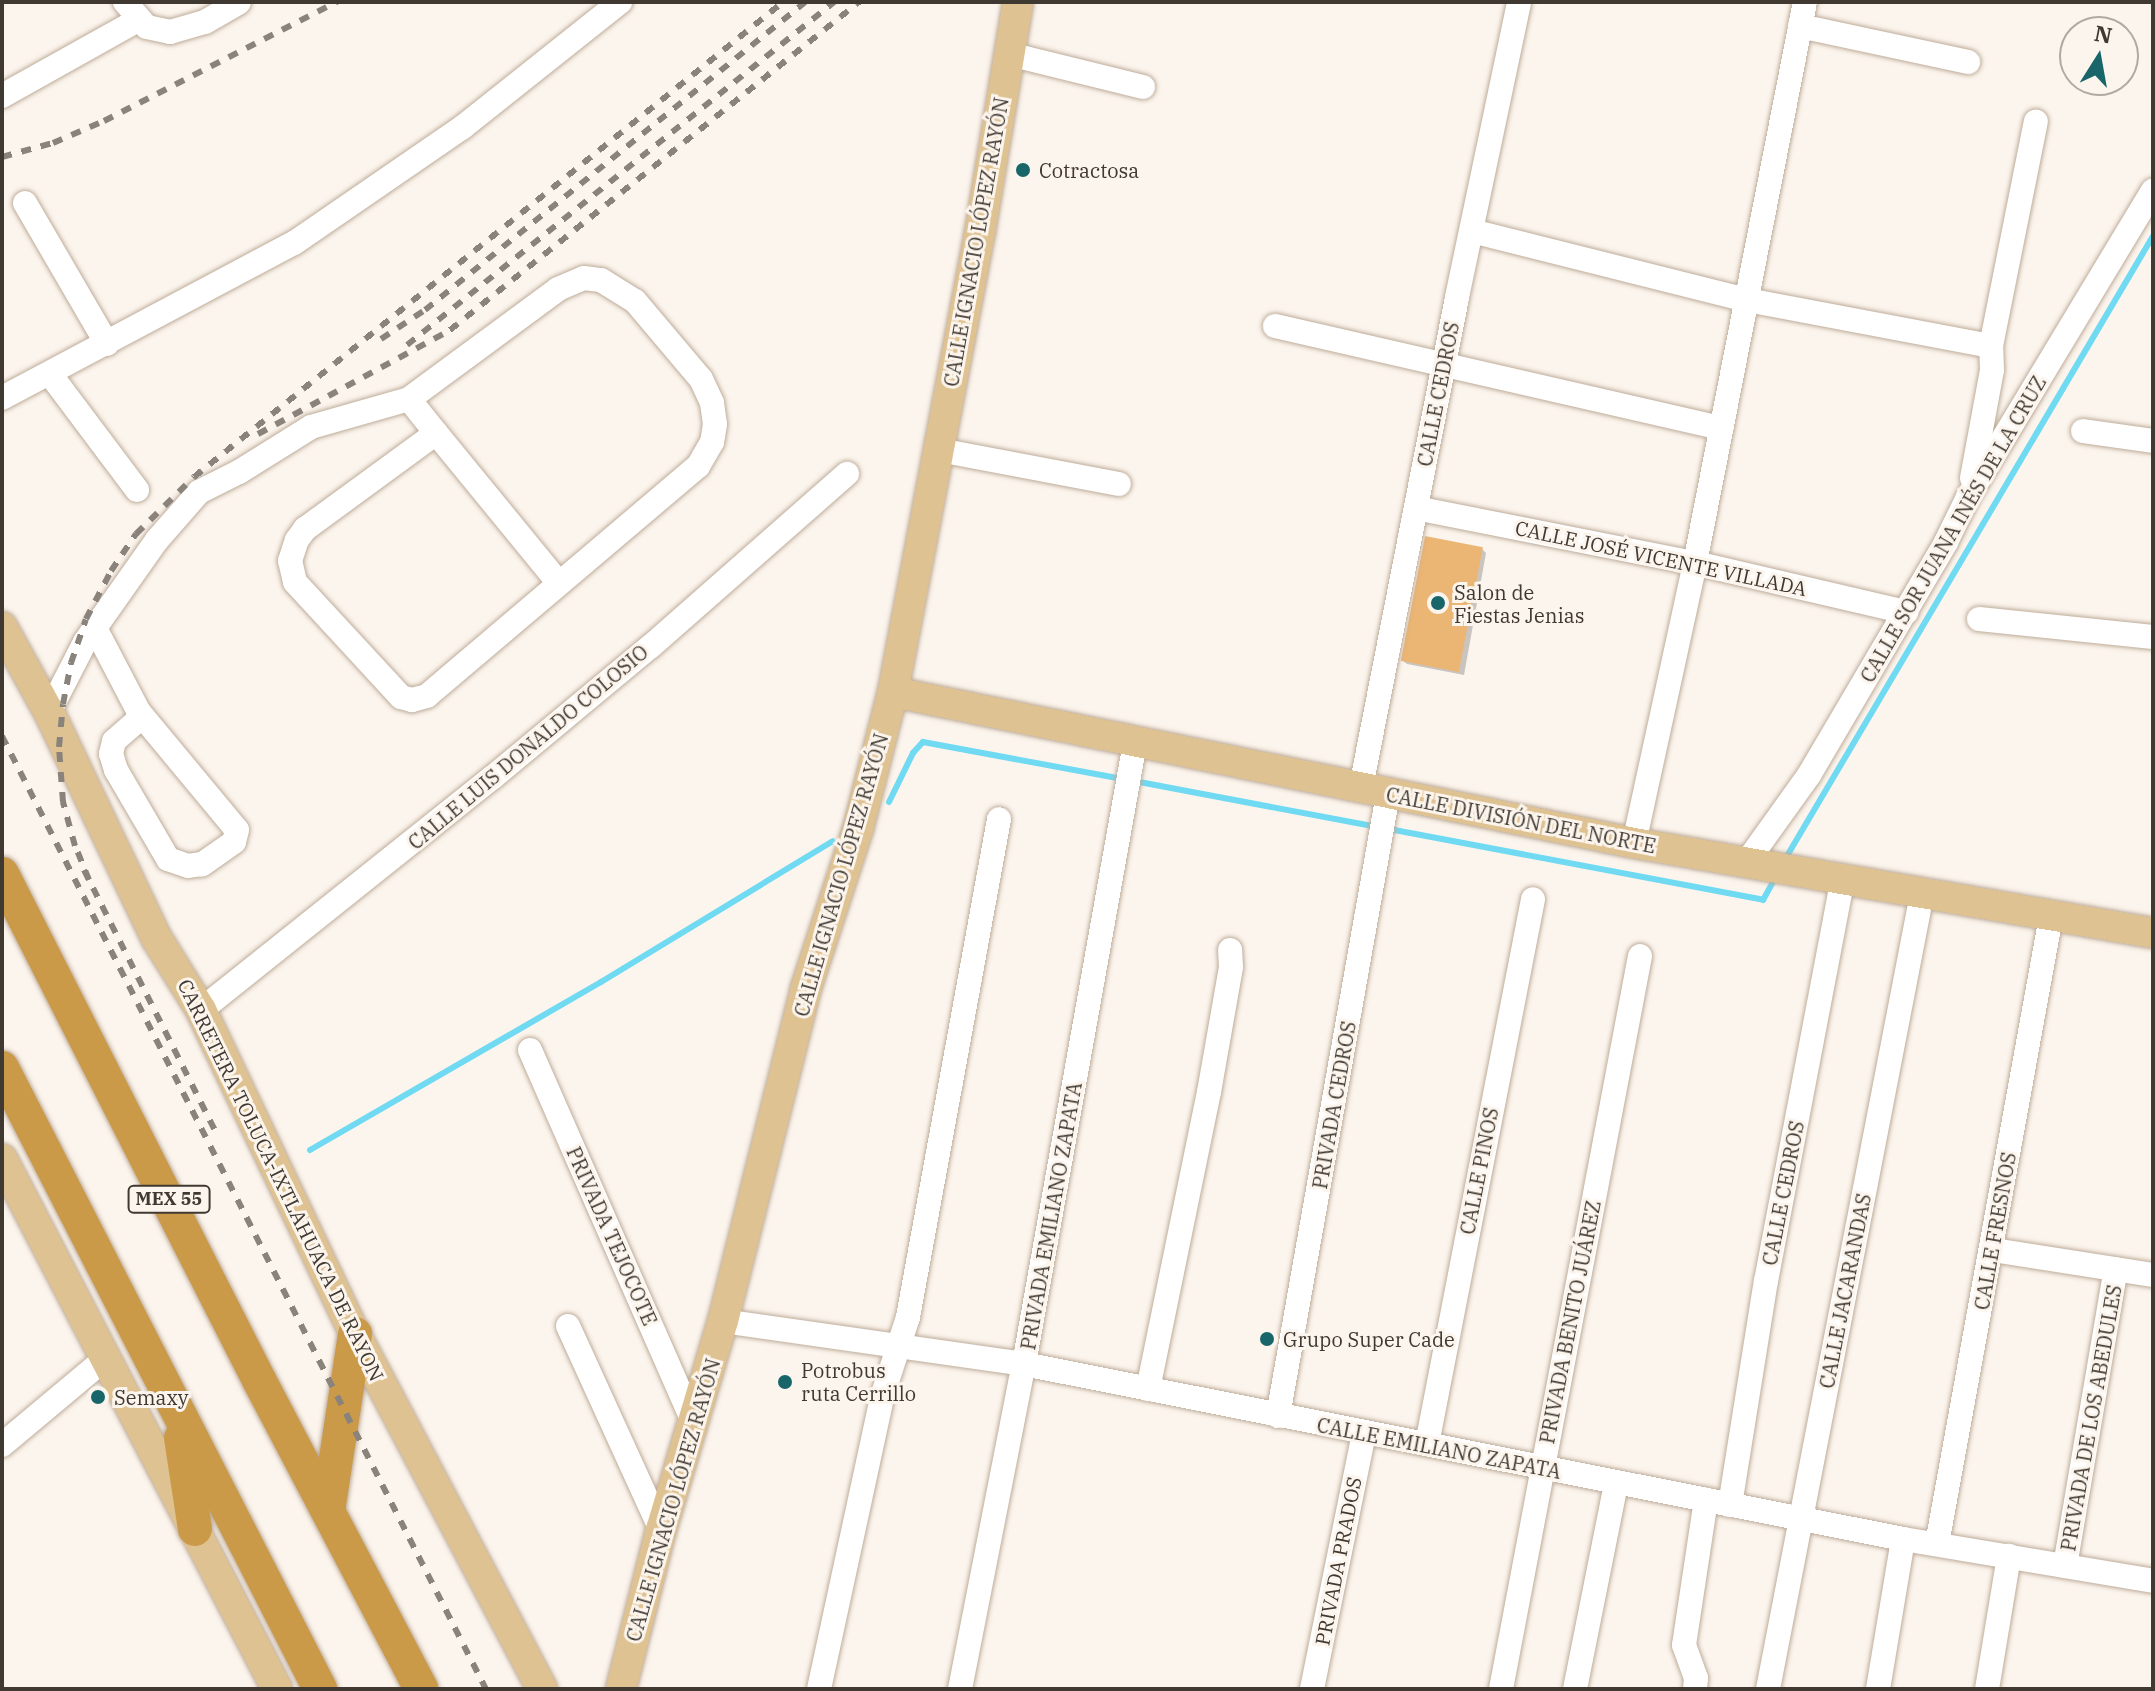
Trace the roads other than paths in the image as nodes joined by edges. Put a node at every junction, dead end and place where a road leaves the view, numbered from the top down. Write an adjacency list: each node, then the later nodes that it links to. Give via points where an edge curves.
1 (239, 2): 5 (street, via 181,31 157,31)
2 (620, 2): 17 (street, via 463,127 331,219)
3 (1018, 2): 7 (main road, CALLE IGNACIO LÓPEZ RAYÓN)
4 (1519, 2): 14 (street, CALLE CEDROS)
5 (132, 11): 10 (street)
6 (1803, 14): 8 (street); 15 (street)
7 (1009, 54): 9 (street); 27 (main road, CALLE IGNACIO LÓPEZ RAYÓN)
8 (1968, 62)
9 (1143, 87)
10 (2, 96)
11 (2036, 121): 18 (street)
12 (2153, 190): 31 (street, CALLE SOR JUANA INÉS DE LA CRUZ)
13 (25, 203): 17 (street)
14 (1472, 231): 15 (street); 19 (street, CALLE CEDROS)
15 (1747, 300): 18 (street); 23 (street)
16 (1275, 326): 19 (street)
17 (107, 344): 20 (street)
18 (1991, 346): 31 (street, via 1992,370)
19 (1443, 365): 23 (street); 32 (street, CALLE CEDROS)
20 (50, 374): 21 (street); 30 (street)
21 (2, 398)
22 (409, 399): 25 (street); 34 (street, via 558,289 584,278 610,284 635,301 692,366 712,403 715,424 707,454); 38 (street, via 311,427 199,492 157,540)
23 (1722, 428): 33 (street)
24 (2083, 431): 26 (street)
25 (436, 433): 34 (street); 34 (street, via 305,529 290,561 295,582 401,697 412,700 427,696)
26 (2153, 441)
27 (939, 450): 29 (street); 40 (main road, CALLE IGNACIO LÓPEZ RAYÓN)
28 (847, 474): 56 (street, CALLE LUIS DONALDO COLOSIO, via 529,747)
29 (1119, 484)
30 (137, 490)
31 (1968, 497): 35 (street, CALLE SOR JUANA INÉS DE LA CRUZ)
32 (1416, 508): 33 (street, CALLE JOSÉ VICENTE VILLADA); 44 (street, CALLE CEDROS)
33 (1695, 563): 35 (street, CALLE JOSÉ VICENTE VILLADA); 46 (street)
34 (558, 582)
35 (1906, 612): 47 (street, CALLE SOR JUANA INÉS DE LA CRUZ, via 1809,775)
36 (1979, 619): 39 (street)
37 (2, 627): 41 (main road, CARRETERA TOLUCA-IXTLAHUACA DE RAYON)
38 (95, 628): 41 (street); 42 (street)
39 (2153, 637)
40 (893, 692): 43 (main road, CALLE DIVISIÓN DEL NORTE); 63 (main road, CALLE IGNACIO LÓPEZ RAYÓN, via 858,829 806,988)
41 (49, 712): 56 (main road, CARRETERA TOLUCA-IXTLAHUACA DE RAYON, via 157,939)
42 (139, 712): 42 (street, via 137,721 114,741 116,770 168,859 188,866 202,864 234,842 237,830)
43 (1133, 753): 44 (main road, CALLE DIVISIÓN DEL NORTE); 68 (street, PRIVADA EMILIANO ZAPATA)
44 (1378, 797): 46 (main road, CALLE DIVISIÓN DEL NORTE); 71 (street, PRIVADA CEDROS, via 1381,834)
45 (999, 819): 66 (street)
46 (1634, 843): 47 (main road, CALLE DIVISIÓN DEL NORTE)
47 (1767, 868): 49 (main road, CALLE DIVISIÓN DEL NORTE)
48 (2, 874): 79 (highway, MEX 55)
49 (1842, 882): 50 (main road, CALLE DIVISIÓN DEL NORTE); 78 (street, CALLE CEDROS)
50 (1922, 894): 52 (main road, CALLE DIVISIÓN DEL NORTE); 80 (street, CALLE JACARANDAS)
51 (1533, 899): 74 (street, CALLE PINOS)
52 (2051, 917): 53 (main road, CALLE DIVISIÓN DEL NORTE); 60 (street, CALLE FRESNOS)
53 (2153, 933)
54 (1230, 950): 69 (street, via 1209,1092)
55 (1640, 956): 76 (street, PRIVADA BENITO JUÁREZ)
56 (201, 1010): 65 (main road, CARRETERA TOLUCA-IXTLAHUACA DE RAYON)
57 (530, 1050): 72 (street, PRIVADA TEJOCOTE)
58 (2, 1068): 70 (highway)
59 (2, 1159): 67 (main road)
60 (1993, 1250): 61 (street); 84 (street, CALLE FRESNOS)
61 (2116, 1269): 62 (street); 86 (street, PRIVADA DE LOS ABEDULES)
62 (2153, 1275)
63 (723, 1321): 66 (street, CALLE EMILIANO ZAPATA); 72 (main road, CALLE IGNACIO LÓPEZ RAYÓN)
64 (568, 1326): 82 (street)
65 (355, 1334): 79 (highway); 91 (main road, CARRETERA TOLUCA-IXTLAHUACA DE RAYON)
66 (898, 1344): 68 (street, CALLE EMILIANO ZAPATA); 93 (street)
67 (106, 1358): 75 (street); 81 (main road)
68 (1024, 1364): 69 (street, CALLE EMILIANO ZAPATA); 94 (street, PRIVADA EMILIANO ZAPATA)
69 (1148, 1389): 71 (street, CALLE EMILIANO ZAPATA)
70 (176, 1406): 81 (highway); 89 (highway)
71 (1278, 1416): 73 (street, CALLE EMILIANO ZAPATA)
72 (693, 1421): 82 (main road, CALLE IGNACIO LÓPEZ RAYÓN)
73 (1364, 1433): 74 (street, CALLE EMILIANO ZAPATA); 95 (street, PRIVADA PRADOS)
74 (1427, 1444): 76 (street, CALLE EMILIANO ZAPATA)
75 (2, 1445)
76 (1542, 1468): 77 (street, CALLE EMILIANO ZAPATA); 96 (street, PRIVADA BENITO JUÁREZ)
77 (1616, 1483): 78 (street, CALLE EMILIANO ZAPATA); 97 (street)
78 (1718, 1502): 80 (street, CALLE EMILIANO ZAPATA); 98 (street, CALLE CEDROS, via 1684,1645)
79 (328, 1511): 90 (highway, MEX 55)
80 (1801, 1518): 83 (street, CALLE EMILIANO ZAPATA); 99 (street, CALLE JACARANDAS)
81 (195, 1529): 88 (main road)
82 (661, 1530): 92 (main road, CALLE IGNACIO LÓPEZ RAYÓN)
83 (1903, 1539): 84 (street, CALLE EMILIANO ZAPATA); 100 (street)
84 (1937, 1544): 85 (street, CALLE EMILIANO ZAPATA)
85 (2009, 1556): 86 (street, CALLE EMILIANO ZAPATA); 101 (street)
86 (2065, 1566): 87 (street, CALLE EMILIANO ZAPATA)
87 (2153, 1581)
88 (277, 1689)
89 (320, 1689)
90 (421, 1689)
91 (542, 1689)
92 (621, 1689)
93 (819, 1689)
94 (960, 1689)
95 (1312, 1689)
96 (1501, 1689)
97 (1575, 1689)
98 (1695, 1689)
99 (1768, 1689)
100 (1878, 1689)
101 (1987, 1689)

